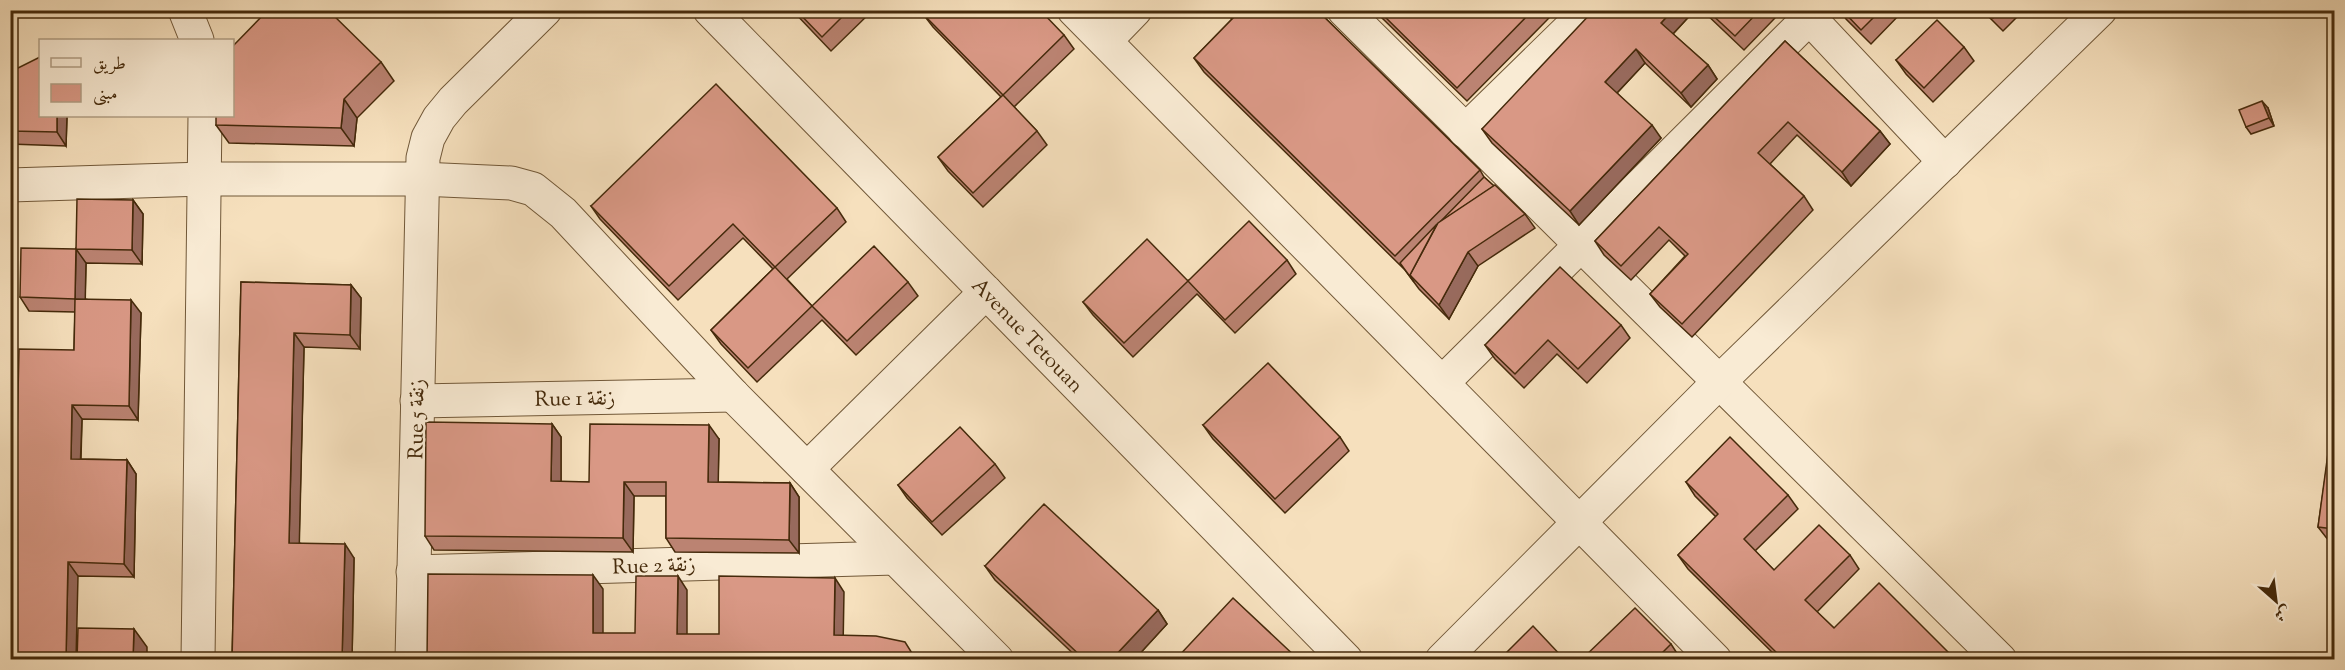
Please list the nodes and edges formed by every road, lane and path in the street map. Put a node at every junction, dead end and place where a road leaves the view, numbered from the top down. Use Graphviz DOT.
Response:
graph roads {
  1 [pos="545,10"];
  2 [pos="710,10"];
  3 [pos="1074,10"];
  4 [pos="1135,10"];
  5 [pos="1589,10"];
  6 [pos="2100,10"];
  7 [pos="1351,13"];
  8 [pos="1809,13"];
  9 [pos="1105,41"];
  10 [pos="205,117"];
  11 [pos="1465,130"];
  12 [pos="1945,162"];
  13 [pos="204,179"];
  14 [pos="421,179"];
  15 [pos="10,184"];
  16 [pos="1581,245"];
  17 [pos="986,292"];
  18 [pos="1719,382"];
  19 [pos="1442,383"];
  20 [pos="733,395"];
  21 [pos="417,401"];
  22 [pos="807,469"];
  23 [pos="1579,521"];
  24 [pos="895,558"];
  25 [pos="413,572"];
  26 [pos="198,660"];
  27 [pos="412,660"];
  28 [pos="998,660"];
  29 [pos="1346,660"];
  30 [pos="1442,660"];
  31 [pos="1715,660"];
  32 [pos="2000,660"];
  1 -- 14 [label="street, Rue 5 زنقة"];
  2 -- 17 [label="street, Avenue Tetouan"];
  3 -- 9 [label="street"];
  4 -- 9 [label="street"];
  5 -- 11 [label="street"];
  6 -- 12 [label="street"];
  7 -- 11 [label="street"];
  8 -- 12 [label="street"];
  8 -- 16 [label="street"];
  9 -- 19 [label="street"];
  10 -- 13 [label="street"];
  11 -- 16 [label="street"];
  12 -- 18 [label="street"];
  13 -- 14 [label="street"];
  13 -- 15 [label="street"];
  13 -- 26 [label="street"];
  14 -- 20 [label="street"];
  14 -- 21 [label="street, Rue 5 زنقة"];
  16 -- 18 [label="street"];
  16 -- 19 [label="street"];
  17 -- 22 [label="street"];
  17 -- 29 [label="street, Avenue Tetouan"];
  18 -- 23 [label="street"];
  18 -- 32 [label="street"];
  19 -- 23 [label="street"];
  20 -- 21 [label="street, Rue 1 زنقة"];
  20 -- 22 [label="street"];
  21 -- 25 [label="street, Rue 5 زنقة"];
  22 -- 24 [label="street"];
  23 -- 30 [label="street"];
  23 -- 31 [label="street"];
  24 -- 25 [label="street, Rue 2 زنقة"];
  24 -- 28 [label="street"];
  25 -- 27 [label="street, Rue 5 زنقة"];
}
